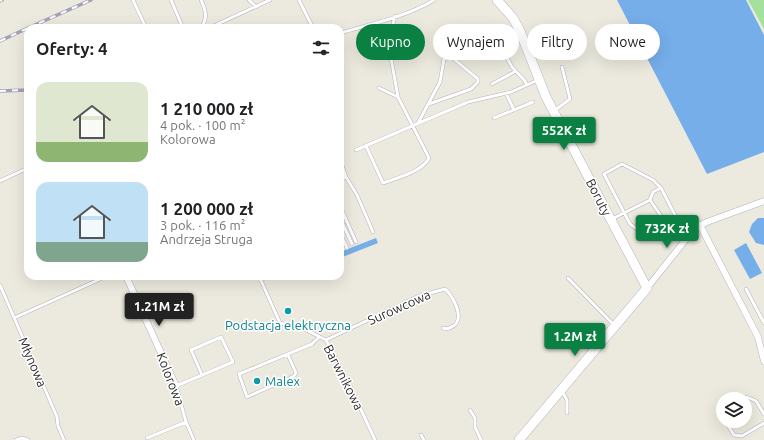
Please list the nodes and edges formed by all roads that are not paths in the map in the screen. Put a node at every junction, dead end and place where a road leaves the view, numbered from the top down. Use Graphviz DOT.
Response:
graph roads {
  1 [pos="133,0"];
  2 [pos="171,0"];
  3 [pos="201,0"];
  4 [pos="249,0"];
  5 [pos="270,0"];
  6 [pos="299,0"];
  7 [pos="434,0"];
  8 [pos="497,0"];
  9 [pos="256,7"];
  10 [pos="395,16"];
  11 [pos="144,24"];
  12 [pos="181,24"];
  13 [pos="203,24"];
  14 [pos="218,24"];
  15 [pos="311,24"];
  16 [pos="393,24"];
  17 [pos="344,32"];
  18 [pos="392,60"];
  19 [pos="509,60"];
  20 [pos="562,67"];
  21 [pos="516,71"];
  22 [pos="539,80"];
  23 [pos="492,84"];
  24 [pos="527,85"];
  25 [pos="379,88"];
  26 [pos="506,93"];
  27 [pos="398,97"];
  28 [pos="532,102"];
  29 [pos="429,104"];
  30 [pos="514,110"];
  31 [pos="554,111"];
  32 [pos="494,118"];
  33 [pos="418,123"];
  34 [pos="413,125"];
  35 [pos="366,146"];
  36 [pos="356,150"];
  37 [pos="24,170"];
  38 [pos="344,171"];
  39 [pos="346,177"];
  40 [pos="0,181"];
  41 [pos="661,188"];
  42 [pos="650,200"];
  43 [pos="764,201"];
  44 [pos="624,212"];
  45 [pos="344,215"];
  46 [pos="610,220"];
  47 [pos="700,225"];
  48 [pos="344,227"];
  49 [pos="636,229"];
  50 [pos="670,229"];
  51 [pos="346,232"];
  52 [pos="373,232"];
  53 [pos="685,241"];
  54 [pos="344,242"];
  55 [pos="356,242"];
  56 [pos="352,244"];
  57 [pos="347,248"];
  58 [pos="568,278"];
  59 [pos="98,280"];
  60 [pos="128,280"];
  61 [pos="260,280"];
  62 [pos="0,285"];
  63 [pos="647,288"];
  64 [pos="746,290"];
  65 [pos="178,294"];
  66 [pos="141,310"];
  67 [pos="14,318"];
  68 [pos="764,323"];
  69 [pos="615,325"];
  70 [pos="443,328"];
  71 [pos="319,337"];
  72 [pos="326,340"];
  73 [pos="763,348"];
  74 [pos="288,355"];
  75 [pos="764,361"];
  76 [pos="202,375"];
  77 [pos="176,386"];
  78 [pos="561,390"];
  79 [pos="752,399"];
  80 [pos="470,410"];
  81 [pos="567,413"];
  82 [pos="764,414"];
  83 [pos="186,422"];
  84 [pos="764,424"];
  85 [pos="730,428"];
  86 [pos="421,435"];
  87 [pos="147,438"];
  88 [pos="16,440"];
  89 [pos="28,440"];
  90 [pos="64,440"];
  91 [pos="194,440"];
  92 [pos="375,440"];
  93 [pos="424,440"];
  94 [pos="481,440"];
  95 [pos="519,440"];
  1 -- 11 [label="lane"];
  2 -- 12 [label="lane"];
  3 -- 13 [label="lane"];
  4 -- 9 [label="lane"];
  5 -- 9 [label="lane"];
  6 -- 15 [label="lane"];
  7 -- 10 [label="lane"];
  8 -- 22 [label="street, Boruty"];
  9 -- 14 [label="lane"];
  10 -- 16 [label="lane"];
  10 -- 17 [label="lane"];
  18 -- 27 [label="lane"];
  19 -- 21 [label="lane"];
  20 -- 31 [label="lane"];
  21 -- 23 [label="lane"];
  21 -- 24 [label="lane"];
  22 -- 24 [label="lane"];
  22 -- 31 [label="street, Boruty"];
  24 -- 26 [label="lane"];
  25 -- 27 [label="lane"];
  26 -- 30 [label="lane"];
  26 -- 33 [label="lane"];
  27 -- 34 [label="lane"];
  28 -- 30 [label="lane"];
  29 -- 29 [label="lane"];
  29 -- 33 [label="lane"];
  30 -- 32 [label="lane"];
  31 -- 46 [label="street, Boruty"];
  33 -- 34 [label="lane"];
  34 -- 35 [label="lane"];
  34 -- 35 [label="lane"];
  35 -- 36 [label="lane"];
  37 -- 40 [label="lane"];
  38 -- 39 [label="lane"];
  39 -- 52 [label="lane"];
  41 -- 42 [label="lane"];
  41 -- 44 [label="lane"];
  41 -- 50 [label="lane"];
  42 -- 44 [label="lane"];
  42 -- 50 [label="lane"];
  43 -- 47 [label="street"];
  44 -- 46 [label="lane"];
  44 -- 49 [label="lane"];
  45 -- 55 [label="lane"];
  46 -- 63 [label="street, Boruty"];
  47 -- 53 [label="street"];
  47 -- 73 [label="street"];
  48 -- 51 [label="lane"];
  50 -- 53 [label="lane"];
  51 -- 56 [label="lane"];
  53 -- 63 [label="street"];
  54 -- 57 [label="lane"];
  58 -- 69 [label="lane"];
  59 -- 67 [label="lane"];
  60 -- 66 [label="street, Kolorowa"];
  61 -- 71 [label="lane, Barwnikowa"];
  62 -- 67 [label="lane, Młynowa"];
  63 -- 69 [label="street"];
  64 -- 68 [label="lane"];
  65 -- 66 [label="lane"];
  66 -- 77 [label="street, Kolorowa"];
  67 -- 90 [label="lane, Młynowa"];
  69 -- 78 [label="street"];
  70 -- 72 [label="lane, Surowcowa"];
  71 -- 72 [label="lane, Barwnikowa"];
  71 -- 74 [label="lane"];
  72 -- 92 [label="lane, Barwnikowa"];
  73 -- 75 [label="street"];
  74 -- 74 [label="lane"];
  76 -- 76 [label="lane"];
  76 -- 77 [label="lane"];
  77 -- 83 [label="lane, Kolorowa"];
  78 -- 81 [label="lane"];
  78 -- 95 [label="street"];
  79 -- 82 [label="lane"];
  80 -- 94 [label="lane"];
  83 -- 87 [label="lane"];
  83 -- 91 [label="lane, Kolorowa"];
  84 -- 85 [label="lane"];
  86 -- 93 [label="lane"];
  88 -- 89 [label="lane"];
}
